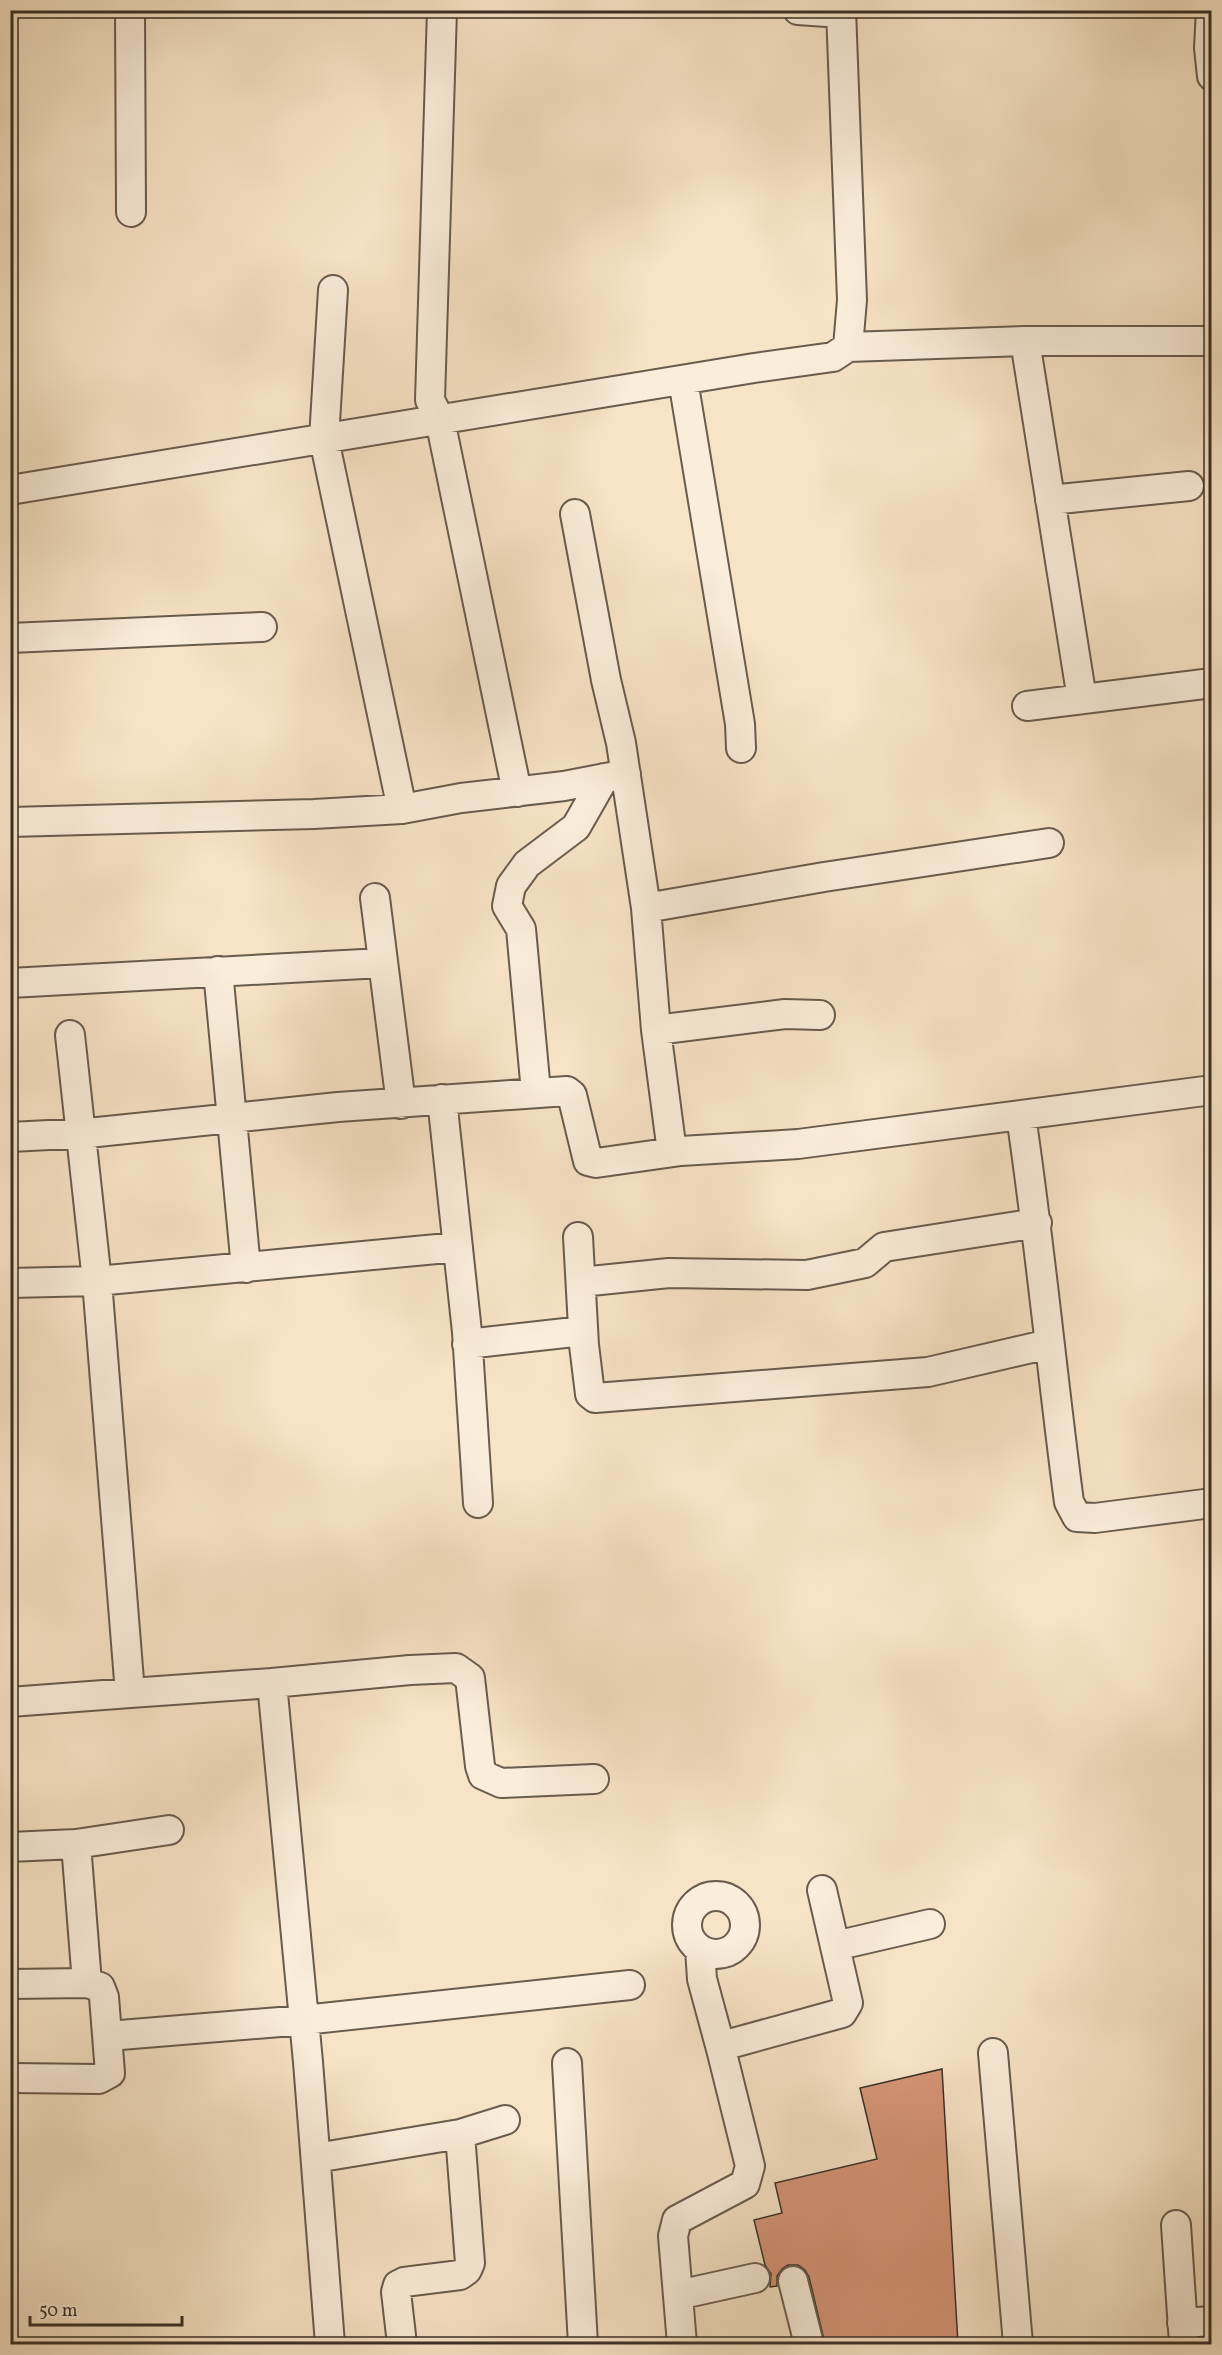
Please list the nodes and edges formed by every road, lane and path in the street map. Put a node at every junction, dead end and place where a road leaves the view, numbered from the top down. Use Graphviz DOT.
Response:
graph roads {
  1 [pos="130,10"];
  2 [pos="442,10"];
  3 [pos="798,10"];
  4 [pos="1211,10"];
  5 [pos="841,12"];
  6 [pos="1212,76"];
  7 [pos="131,212"];
  8 [pos="333,290"];
  9 [pos="1025,341"];
  10 [pos="1212,341"];
  11 [pos="848,347"];
  12 [pos="683,380"];
  13 [pos="440,420"];
  14 [pos="324,439"];
  15 [pos="1189,486"];
  16 [pos="10,490"];
  17 [pos="1050,500"];
  18 [pos="575,514"];
  19 [pos="261,627"];
  20 [pos="10,638"];
  21 [pos="1212,683"];
  22 [pos="1082,699"];
  23 [pos="1027,706"];
  24 [pos="741,748"];
  25 [pos="615,776"];
  26 [pos="517,792"];
  27 [pos="402,809"];
  28 [pos="10,822"];
  29 [pos="1049,843"];
  30 [pos="375,898"];
  31 [pos="646,908"];
  32 [pos="382,963"];
  33 [pos="218,971"];
  34 [pos="10,983"];
  35 [pos="820,1015"];
  36 [pos="656,1030"];
  37 [pos="70,1035"];
  38 [pos="1212,1090"];
  39 [pos="536,1092"];
  40 [pos="442,1099"];
  41 [pos="401,1104"];
  42 [pos="1021,1116"];
  43 [pos="232,1119"];
  44 [pos="81,1134"];
  45 [pos="10,1137"];
  46 [pos="672,1152"];
  47 [pos="1037,1223"];
  48 [pos="578,1237"];
  49 [pos="458,1247"];
  50 [pos="246,1268"];
  51 [pos="97,1281"];
  52 [pos="10,1282"];
  53 [pos="581,1282"];
  54 [pos="584,1331"];
  55 [pos="468,1344"];
  56 [pos="1048,1344"];
  57 [pos="478,1503"];
  58 [pos="1212,1503"];
  59 [pos="272,1683"];
  60 [pos="130,1693"];
  61 [pos="10,1702"];
  62 [pos="594,1779"];
  63 [pos="169,1830"];
  64 [pos="76,1844"];
  65 [pos="10,1847"];
  66 [pos="822,1890"];
  67 [pos="930,1924"];
  68 [pos="835,1946"];
  69 [pos="700,1949"];
  70 [pos="87,1983"];
  71 [pos="10,1984"];
  72 [pos="630,1985"];
  73 [pos="304,2019"];
  74 [pos="108,2036"];
  75 [pos="721,2049"];
  76 [pos="993,2053"];
  77 [pos="567,2062"];
  78 [pos="10,2078"];
  79 [pos="505,2120"];
  80 [pos="460,2134"];
  81 [pos="316,2158"];
  82 [pos="1176,2225"];
  83 [pos="755,2278"];
  84 [pos="793,2281"];
  85 [pos="678,2295"];
  86 [pos="1212,2321"];
  87 [pos="1183,2334"];
  88 [pos="330,2344"];
  89 [pos="402,2344"];
  90 [pos="583,2344"];
  91 [pos="682,2344"];
  92 [pos="809,2344"];
  93 [pos="1018,2344"];
  1 -- 7 [label="street"];
  2 -- 13 [label="street"];
  3 -- 5 [label="street"];
  4 -- 6 [label="street"];
  5 -- 11 [label="street"];
  8 -- 14 [label="street"];
  9 -- 10 [label="street"];
  9 -- 11 [label="street"];
  9 -- 17 [label="street"];
  11 -- 12 [label="street"];
  12 -- 13 [label="street"];
  12 -- 24 [label="street"];
  13 -- 14 [label="street"];
  13 -- 26 [label="street"];
  14 -- 16 [label="street"];
  14 -- 27 [label="street"];
  15 -- 17 [label="street"];
  17 -- 22 [label="street"];
  18 -- 25 [label="street"];
  19 -- 20 [label="street"];
  21 -- 22 [label="street"];
  22 -- 23 [label="street"];
  25 -- 26 [label="street"];
  25 -- 31 [label="street"];
  25 -- 39 [label="street"];
  26 -- 27 [label="street"];
  27 -- 28 [label="street"];
  29 -- 31 [label="street"];
  30 -- 32 [label="street"];
  31 -- 36 [label="street"];
  32 -- 33 [label="street"];
  32 -- 41 [label="street"];
  33 -- 34 [label="street"];
  33 -- 43 [label="street"];
  35 -- 36 [label="street"];
  36 -- 46 [label="street"];
  37 -- 44 [label="street"];
  38 -- 42 [label="street"];
  39 -- 40 [label="street"];
  39 -- 46 [label="street"];
  40 -- 41 [label="street"];
  40 -- 49 [label="street"];
  41 -- 43 [label="street"];
  42 -- 46 [label="street"];
  42 -- 47 [label="street"];
  43 -- 44 [label="street"];
  43 -- 50 [label="street"];
  44 -- 45 [label="street"];
  44 -- 51 [label="street"];
  47 -- 53 [label="street"];
  47 -- 56 [label="street"];
  48 -- 53 [label="street"];
  49 -- 50 [label="street"];
  49 -- 55 [label="street"];
  50 -- 51 [label="street"];
  51 -- 52 [label="street"];
  51 -- 60 [label="street"];
  53 -- 54 [label="street"];
  54 -- 55 [label="street"];
  54 -- 56 [label="street"];
  55 -- 57 [label="street"];
  56 -- 58 [label="street"];
  59 -- 60 [label="street"];
  59 -- 62 [label="street"];
  59 -- 73 [label="street"];
  60 -- 61 [label="street"];
  63 -- 64 [label="street"];
  64 -- 65 [label="street"];
  64 -- 70 [label="street"];
  66 -- 68 [label="street"];
  67 -- 68 [label="street"];
  68 -- 75 [label="street"];
  69 -- 75 [label="street"];
  70 -- 71 [label="street"];
  70 -- 74 [label="street"];
  72 -- 73 [label="street"];
  73 -- 74 [label="street"];
  73 -- 81 [label="street"];
  74 -- 78 [label="street"];
  75 -- 85 [label="street"];
  76 -- 93 [label="street"];
  77 -- 90 [label="street"];
  79 -- 80 [label="street"];
  80 -- 81 [label="street"];
  80 -- 89 [label="street"];
  81 -- 88 [label="street"];
  82 -- 87 [label="street"];
  83 -- 85 [label="street"];
  84 -- 92 [label="street"];
  85 -- 91 [label="street"];
  86 -- 87 [label="street"];
}
